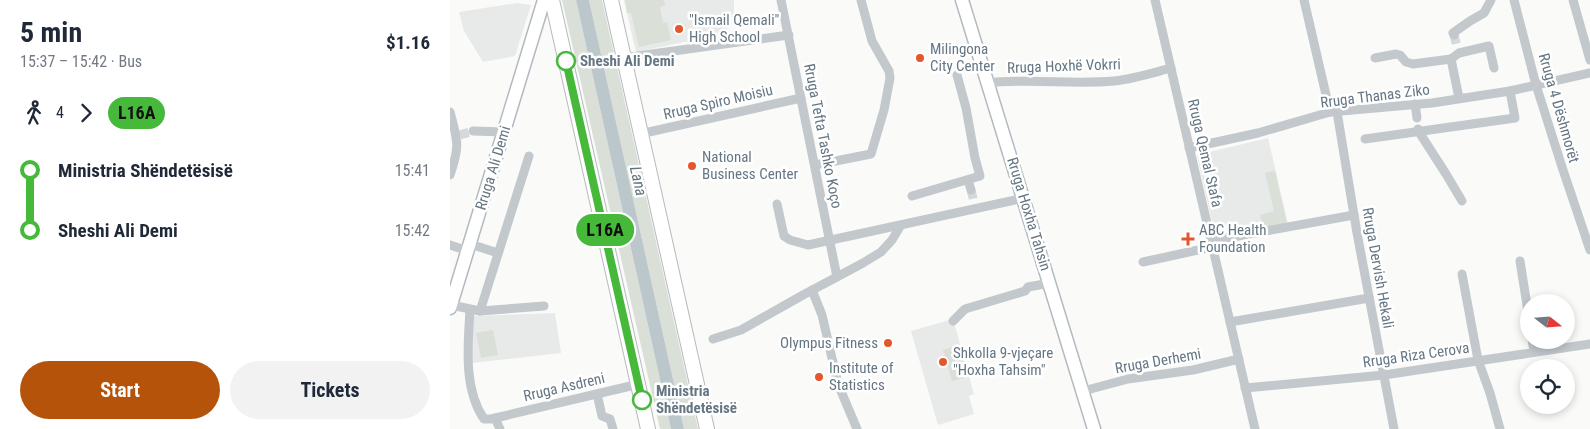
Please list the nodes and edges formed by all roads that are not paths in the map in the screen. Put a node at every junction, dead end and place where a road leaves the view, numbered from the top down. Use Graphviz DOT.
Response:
graph roads {
  1 [pos="544,0"];
  2 [pos="552,0"];
  3 [pos="611,0"];
  4 [pos="781,0"];
  5 [pos="861,0"];
  6 [pos="962,0"];
  7 [pos="1155,0"];
  8 [pos="1304,0"];
  9 [pos="1491,0"];
  10 [pos="1514,0"];
  11 [pos="1573,0"];
  12 [pos="558,23"];
  13 [pos="536,27"];
  14 [pos="789,35"];
  15 [pos="1454,35"];
  16 [pos="1456,53"];
  17 [pos="623,58"];
  18 [pos="1375,58"];
  19 [pos="1590,60"];
  20 [pos="1171,68"];
  21 [pos="1494,68"];
  22 [pos="1590,73"];
  23 [pos="957,75"];
  24 [pos="988,83"];
  25 [pos="1536,85"];
  26 [pos="1510,91"];
  27 [pos="801,98"];
  28 [pos="1459,98"];
  29 [pos="1415,104"];
  30 [pos="450,112"];
  31 [pos="1334,112"];
  32 [pos="1417,118"];
  33 [pos="473,131"];
  34 [pos="1419,131"];
  35 [pos="505,132"];
  36 [pos="455,134"];
  37 [pos="640,134"];
  38 [pos="1365,140"];
  39 [pos="1189,148"];
  40 [pos="528,156"];
  41 [pos="815,165"];
  42 [pos="450,176"];
  43 [pos="968,180"];
  44 [pos="971,190"];
  45 [pos="912,196"];
  46 [pos="1024,198"];
  47 [pos="1462,201"];
  48 [pos="777,204"];
  49 [pos="1354,215"];
  50 [pos="901,225"];
  51 [pos="830,241"];
  52 [pos="1212,244"];
  53 [pos="450,245"];
  54 [pos="469,248"];
  55 [pos="1590,250"];
  56 [pos="498,253"];
  57 [pos="1143,262"];
  58 [pos="1520,262"];
  59 [pos="1462,274"];
  60 [pos="837,276"];
  61 [pos="1050,283"];
  62 [pos="812,290"];
  63 [pos="1525,294"];
  64 [pos="1369,298"];
  65 [pos="451,306"];
  66 [pos="544,306"];
  67 [pos="475,310"];
  68 [pos="953,321"];
  69 [pos="1230,322"];
  70 [pos="713,339"];
  71 [pos="1590,344"];
  72 [pos="1534,349"];
  73 [pos="1534,352"];
  74 [pos="1239,360"];
  75 [pos="1478,360"];
  76 [pos="1384,375"];
  77 [pos="639,384"];
  78 [pos="1245,388"];
  79 [pos="1082,391"];
  80 [pos="597,394"];
  81 [pos="495,418"];
  82 [pos="500,429"];
  83 [pos="613,429"];
  84 [pos="648,429"];
  85 [pos="707,429"];
  86 [pos="856,429"];
  87 [pos="1094,429"];
  88 [pos="1255,429"];
  89 [pos="1394,429"];
  90 [pos="1500,429"];
  1 -- 13 [label="main road, Rruga Ali Demi"];
  2 -- 12 [label="main road"];
  3 -- 17 [label="main road"];
  4 -- 14 [label="street, Rruga Tefta Tashko Koço"];
  5 -- 41 [label="street"];
  6 -- 24 [label="main road, Rruga Hoxha Tahsin"];
  7 -- 20 [label="street, Rruga Qemal Stafa"];
  8 -- 31 [label="street, Rruga Dervish Hekali"];
  9 -- 15 [label="street"];
  10 -- 25 [label="street, Rruga 4 Dëshmorët"];
  11 -- 19 [label="street"];
  12 -- 13 [label="main road"];
  12 -- 77 [label="main road"];
  13 -- 35 [label="main road, Rruga Ali Demi"];
  14 -- 17 [label="street"];
  14 -- 27 [label="street, Rruga Tefta Tashko Koço"];
  16 -- 18 [label="street"];
  16 -- 21 [label="street"];
  16 -- 28 [label="street"];
  17 -- 37 [label="main road"];
  20 -- 24 [label="street, Rruga Hoxhë Vokrri"];
  20 -- 39 [label="street, Rruga Qemal Stafa"];
  22 -- 25 [label="street, Rruga Thanas Ziko"];
  23 -- 43 [label="street"];
  24 -- 46 [label="main road, Rruga Hoxha Tahsin"];
  25 -- 26 [label="street, Rruga Thanas Ziko"];
  25 -- 55 [label="street, Rruga 4 Dëshmorët"];
  26 -- 28 [label="street, Rruga Thanas Ziko"];
  26 -- 34 [label="street"];
  27 -- 37 [label="street, Rruga Spiro Moisiu"];
  27 -- 41 [label="street, Rruga Tefta Tashko Koço"];
  28 -- 29 [label="street, Rruga Thanas Ziko"];
  29 -- 31 [label="street, Rruga Thanas Ziko"];
  29 -- 32 [label="street"];
  30 -- 36 [label="street"];
  31 -- 39 [label="street, Rruga Thanas Ziko"];
  31 -- 49 [label="street, Rruga Dervish Hekali"];
  33 -- 35 [label="street"];
  34 -- 38 [label="street"];
  34 -- 47 [label="street"];
  35 -- 54 [label="main road, Rruga Ali Demi"];
  36 -- 42 [label="street"];
  37 -- 85 [label="main road"];
  39 -- 52 [label="street, Rruga Qemal Stafa"];
  40 -- 56 [label="street"];
  41 -- 51 [label="street, Rruga Tefta Tashko Koço"];
  43 -- 44 [label="street"];
  43 -- 45 [label="street"];
  46 -- 50 [label="street"];
  46 -- 61 [label="main road, Rruga Hoxha Tahsin"];
  48 -- 51 [label="street"];
  49 -- 52 [label="street"];
  49 -- 64 [label="street, Rruga Dervish Hekali"];
  50 -- 51 [label="street"];
  50 -- 60 [label="street"];
  51 -- 60 [label="street, Rruga Tefta Tashko Koço"];
  52 -- 57 [label="street"];
  52 -- 69 [label="street, Rruga Qemal Stafa"];
  53 -- 54 [label="street"];
  54 -- 56 [label="street"];
  54 -- 65 [label="main road, Rruga Ali Demi"];
  56 -- 67 [label="street"];
  58 -- 63 [label="street"];
  59 -- 75 [label="street"];
  60 -- 62 [label="street"];
  61 -- 68 [label="street"];
  61 -- 79 [label="main road, Rruga Hoxha Tahsin"];
  62 -- 70 [label="street"];
  62 -- 86 [label="street"];
  64 -- 69 [label="street"];
  64 -- 76 [label="street, Rruga Dervish Hekali"];
  65 -- 67 [label="street"];
  66 -- 67 [label="street"];
  67 -- 81 [label="street"];
  69 -- 74 [label="street, Rruga Qemal Stafa"];
  71 -- 73 [label="street, Rruga Riza Cerova"];
  72 -- 73 [label="street"];
  73 -- 75 [label="street, Rruga Riza Cerova"];
  74 -- 78 [label="street, Rruga Qemal Stafa"];
  74 -- 79 [label="street, Rruga Derhemi"];
  75 -- 76 [label="street, Rruga Riza Cerova"];
  75 -- 90 [label="street"];
  76 -- 78 [label="street, Rruga Riza Cerova"];
  76 -- 89 [label="street, Rruga Dervish Hekali"];
  77 -- 80 [label="street, Rruga Asdreni"];
  77 -- 84 [label="main road"];
  78 -- 88 [label="street, Rruga Qemal Stafa"];
  79 -- 87 [label="main road, Rruga Hoxha Tahsin"];
  80 -- 81 [label="street, Rruga Asdreni"];
  80 -- 83 [label="street"];
  81 -- 82 [label="street"];
}
